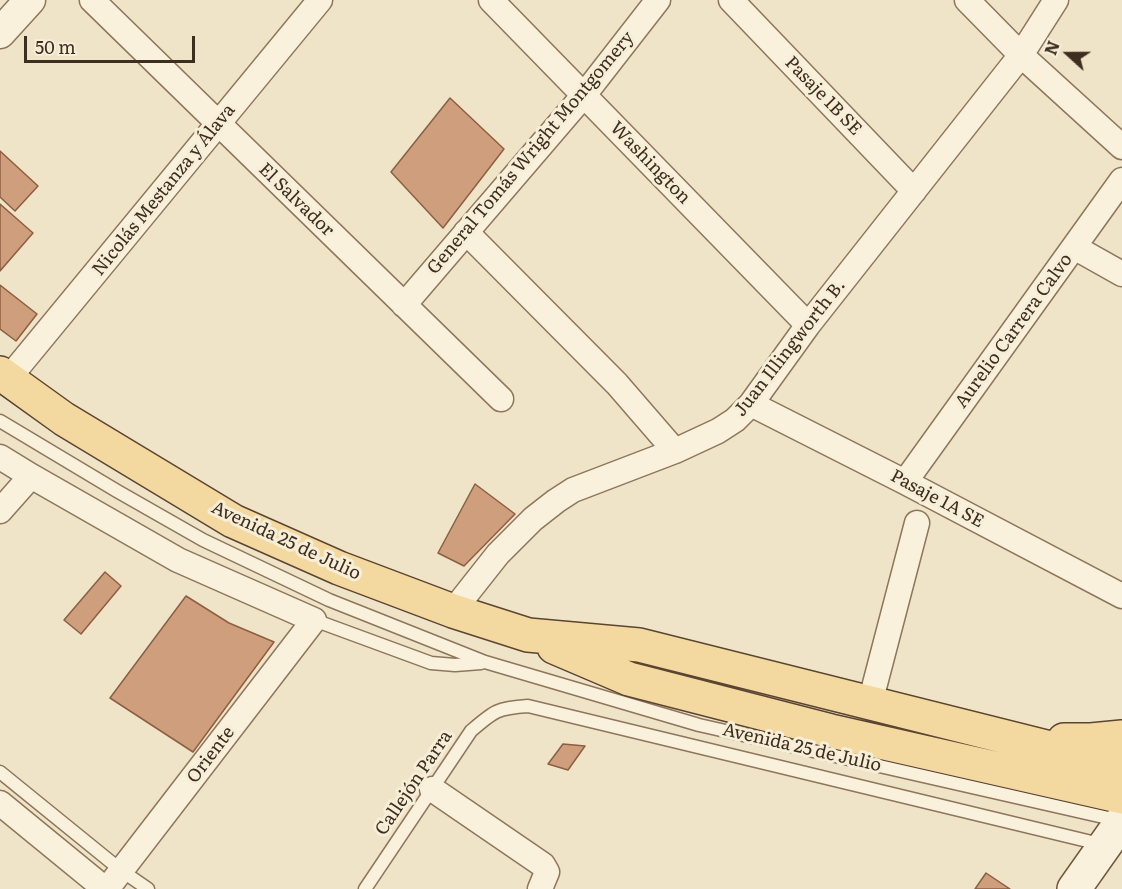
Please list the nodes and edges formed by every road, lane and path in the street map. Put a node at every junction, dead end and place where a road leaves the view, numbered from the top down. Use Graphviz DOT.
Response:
graph roads {
  1 [pos="30,0"];
  2 [pos="92,0"];
  3 [pos="320,0"];
  4 [pos="491,0"];
  5 [pos="658,0"];
  6 [pos="731,0"];
  7 [pos="967,0"];
  8 [pos="1056,0"];
  9 [pos="0,33"];
  10 [pos="1021,55"];
  11 [pos="584,95"];
  12 [pos="219,124"];
  13 [pos="1122,147"];
  14 [pos="1122,180"];
  15 [pos="914,191"];
  16 [pos="466,232"];
  17 [pos="1074,247"];
  18 [pos="1122,274"];
  19 [pos="404,305"];
  20 [pos="808,325"];
  21 [pos="4,376"];
  22 [pos="501,399"];
  23 [pos="751,404"];
  24 [pos="0,421"];
  25 [pos="675,451"];
  26 [pos="0,457"];
  27 [pos="31,476"];
  28 [pos="906,482"];
  29 [pos="0,511"];
  30 [pos="917,523"];
  31 [pos="1122,596"];
  32 [pos="453,611"];
  33 [pos="314,620"];
  34 [pos="528,635"];
  35 [pos="485,662"];
  36 [pos="870,702"];
  37 [pos="504,707"];
  38 [pos="1122,737"];
  39 [pos="1017,739"];
  40 [pos="828,742"];
  41 [pos="1122,766"];
  42 [pos="0,772"];
  43 [pos="432,789"];
  44 [pos="1122,797"];
  45 [pos="0,803"];
  46 [pos="1118,834"];
  47 [pos="112,883"];
  48 [pos="148,889"];
  49 [pos="365,889"];
  50 [pos="540,889"];
  51 [pos="1074,889"];
  1 -- 9 [label="street"];
  2 -- 12 [label="street, El Salvador"];
  3 -- 12 [label="street, Nicolás Mestanza y Álava"];
  4 -- 11 [label="street, Washington"];
  5 -- 11 [label="street, General Tomás Wright Montgomery"];
  6 -- 15 [label="street, Pasaje 1B SE"];
  7 -- 10 [label="street"];
  8 -- 10 [label="street, Juan Illingworth B."];
  10 -- 13 [label="street"];
  10 -- 15 [label="street, Juan Illingworth B."];
  11 -- 16 [label="street, General Tomás Wright Montgomery"];
  11 -- 20 [label="street, Washington"];
  12 -- 19 [label="street, El Salvador"];
  12 -- 21 [label="street, Nicolás Mestanza y Álava"];
  14 -- 17 [label="street, Aurelio Carrera Calvo"];
  15 -- 20 [label="street, Juan Illingworth B."];
  16 -- 19 [label="street, General Tomás Wright Montgomery"];
  16 -- 25 [label="street"];
  17 -- 18 [label="street"];
  17 -- 28 [label="street, Aurelio Carrera Calvo"];
  19 -- 22 [label="street, El Salvador"];
  20 -- 23 [label="street, Juan Illingworth B."];
  21 -- 32 [label="main road, Avenida 25 de Julio"];
  23 -- 25 [label="street, Juan Illingworth B."];
  23 -- 28 [label="street, Pasaje 1A SE"];
  24 -- 35 [label="lane, Avenida 25 de Julio"];
  25 -- 32 [label="street, Juan Illingworth B."];
  26 -- 27 [label="street, Avenida 25 de Julio"];
  27 -- 29 [label="street"];
  27 -- 33 [label="street, Avenida 25 de Julio"];
  28 -- 31 [label="street, Pasaje 1A SE"];
  30 -- 36 [label="street"];
  32 -- 34 [label="main road, Avenida 25 de Julio"];
  33 -- 35 [label="lane, Avenida 25 de Julio"];
  33 -- 47 [label="street, Oriente"];
  34 -- 36 [label="main road, Avenida 25 de Julio"];
  34 -- 40 [label="main road, Avenida 25 de Julio"];
  35 -- 40 [label="lane, Avenida 25 de Julio"];
  36 -- 39 [label="main road, Avenida 25 de Julio"];
  37 -- 43 [label="lane, Callejón Parra"];
  37 -- 46 [label="lane, Avenida 25 de Julio"];
  38 -- 39 [label="main road"];
  39 -- 41 [label="main road, Avenida 25 de Julio"];
  40 -- 44 [label="main road, Avenida 25 de Julio"];
  40 -- 46 [label="lane, Avenida 25 de Julio"];
  42 -- 47 [label="lane"];
  43 -- 49 [label="lane, Callejón Parra"];
  43 -- 50 [label="street"];
  45 -- 47 [label="street"];
  46 -- 51 [label="main road"];
  47 -- 48 [label="lane"];
}
